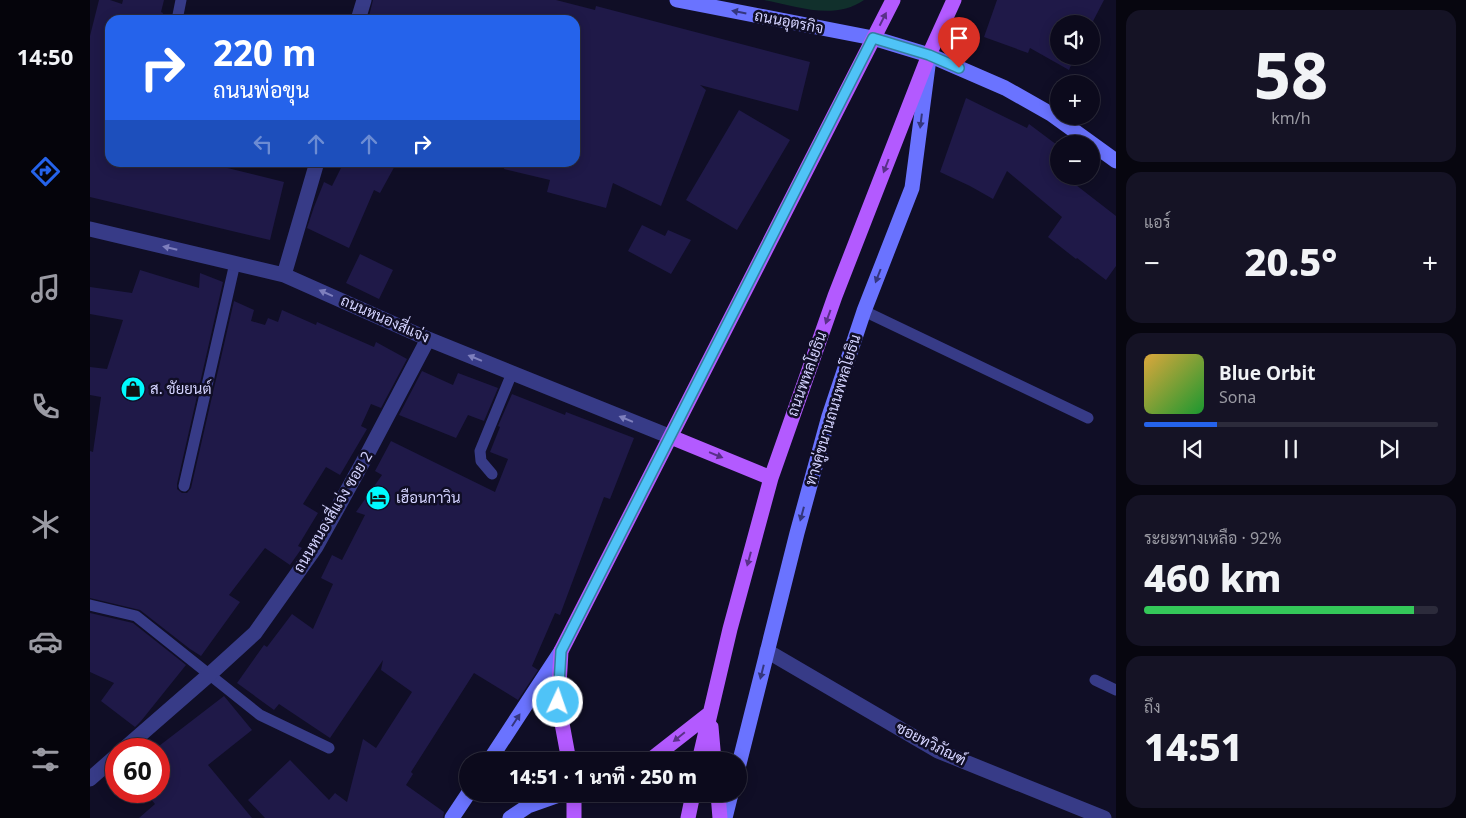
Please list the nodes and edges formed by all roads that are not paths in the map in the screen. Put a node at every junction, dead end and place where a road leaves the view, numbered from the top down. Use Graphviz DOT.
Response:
graph roads {
  1 [pos="181,0"];
  2 [pos="364,0"];
  3 [pos="677,0"];
  4 [pos="893,0"];
  5 [pos="954,0"];
  6 [pos="178,15"];
  7 [pos="360,15"];
  8 [pos="873,38"];
  9 [pos="929,55"];
  10 [pos="1116,161"];
  11 [pos="313,167"];
  12 [pos="90,229"];
  13 [pos="235,264"];
  14 [pos="284,275"];
  15 [pos="864,311"];
  16 [pos="428,338"];
  17 [pos="512,373"];
  18 [pos="1088,418"];
  19 [pos="671,437"];
  20 [pos="492,474"];
  21 [pos="771,478"];
  22 [pos="184,486"];
  23 [pos="90,605"];
  24 [pos="561,651"];
  25 [pos="767,651"];
  26 [pos="210,674"];
  27 [pos="1095,680"];
  28 [pos="1116,690"];
  29 [pos="709,714"];
  30 [pos="137,738"];
  31 [pos="329,748"];
  32 [pos="495,752"];
  33 [pos="567,752"];
  34 [pos="660,752"];
  35 [pos="701,752"];
  36 [pos="713,752"];
  37 [pos="742,752"];
  38 [pos="105,766"];
  39 [pos="90,779"];
  40 [pos="463,802"];
  41 [pos="539,802"];
  42 [pos="574,802"];
  43 [pos="691,802"];
  44 [pos="719,802"];
  45 [pos="729,802"];
  46 [pos="452,818"];
  47 [pos="510,818"];
  48 [pos="574,818"];
  49 [pos="688,818"];
  50 [pos="720,818"];
  51 [pos="725,818"];
  52 [pos="1104,818"];
  1 -- 6 [label="lane"];
  2 -- 7 [label="street"];
  8 -- 3 [label="main road, ถนนอุตรกิจ, one-way"];
  8 -- 4 [label="main road, one-way"];
  5 -- 9 [label="main road, ถนนพหลโยธิน"];
  8 -- 9 [label="main road, ถนนอุตรกิจ"];
  8 -- 19 [label="main road"];
  9 -- 10 [label="main road, ถนนอุตรกิจ"];
  9 -- 15 [label="main road, ทางคู่ขนานถนนพหลโยธิน, one-way"];
  9 -- 21 [label="main road, ถนนพหลโยธิน, one-way"];
  11 -- 14 [label="street"];
  13 -- 12 [label="street, ถนนหนองสี่แจ่ง, one-way"];
  13 -- 14 [label="street, ถนนหนองสี่แจ่ง"];
  13 -- 22 [label="lane"];
  16 -- 14 [label="street, ถนนหนองสี่แจ่ง, one-way"];
  15 -- 18 [label="lane"];
  15 -- 25 [label="main road, ทางคู่ขนานถนนพหลโยธิน, one-way"];
  17 -- 16 [label="street, ถนนหนองสี่แจ่ง, one-way"];
  16 -- 26 [label="street, ถนนหนองสี่แจ่ง ซอย 2"];
  19 -- 17 [label="street, ถนนหนองสี่แจ่ง, one-way"];
  17 -- 20 [label="lane"];
  19 -- 21 [label="main road, one-way"];
  19 -- 24 [label="main road"];
  21 -- 29 [label="main road, ถนนพหลโยธิน, one-way"];
  23 -- 26 [label="lane"];
  32 -- 24 [label="main road, one-way"];
  24 -- 33 [label="main road"];
  25 -- 37 [label="main road, ทางคู่ขนานถนนพหลโยธิน, one-way"];
  25 -- 52 [label="street, ซอยทวิภัณฑ์"];
  26 -- 30 [label="street, ถนนหนองสี่แจ่ง ซอย 2"];
  26 -- 31 [label="lane"];
  27 -- 28 [label="lane"];
  29 -- 34 [label="main road, one-way"];
  29 -- 35 [label="main road, ถนนพหลโยธิน"];
  29 -- 36 [label="main road"];
  38 -- 39 [label="street"];
  40 -- 46 [label="main road"];
  41 -- 47 [label="main road"];
  42 -- 48 [label="main road"];
  43 -- 49 [label="main road"];
  44 -- 50 [label="main road"];
  45 -- 51 [label="main road"];
}
